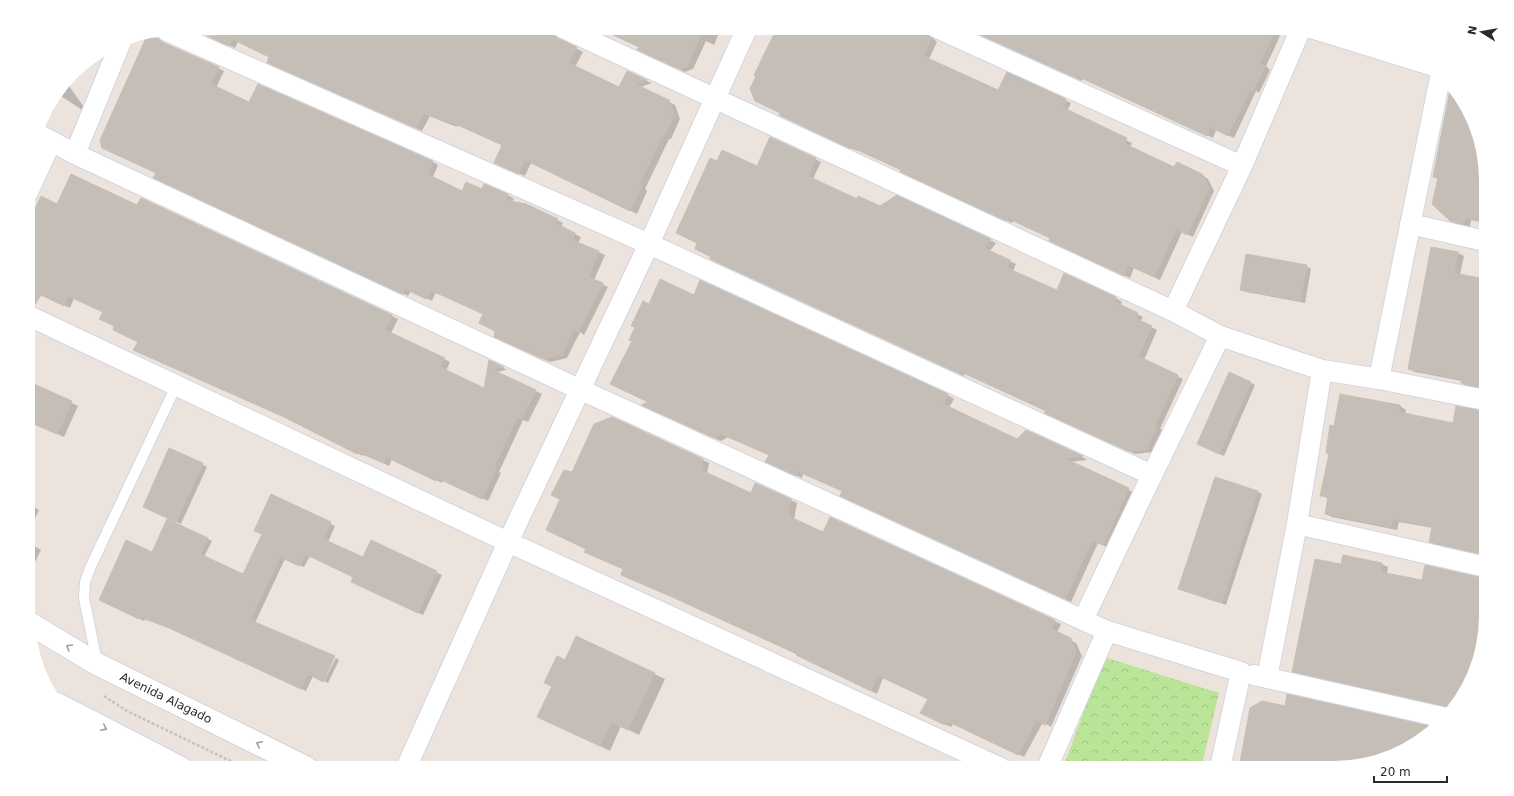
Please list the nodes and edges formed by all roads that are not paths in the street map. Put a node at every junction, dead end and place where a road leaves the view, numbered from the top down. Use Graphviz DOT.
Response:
graph roads {
  1 [pos="175,35"];
  2 [pos="578,35"];
  3 [pos="744,35"];
  4 [pos="952,35"];
  5 [pos="1298,35"];
  6 [pos="1343,35"];
  7 [pos="1361,39"];
  8 [pos="118,49"];
  9 [pos="1412,58"];
  10 [pos="1439,80"];
  11 [pos="714,98"];
  12 [pos="44,138"];
  13 [pos="75,154"];
  14 [pos="1242,166"];
  15 [pos="35,167"];
  16 [pos="1410,224"];
  17 [pos="1479,240"];
  18 [pos="649,244"];
  19 [pos="1173,311"];
  20 [pos="35,319"];
  21 [pos="1220,336"];
  22 [pos="1322,370"];
  23 [pos="1379,379"];
  24 [pos="176,386"];
  25 [pos="579,389"];
  26 [pos="1479,399"];
  27 [pos="1152,475"];
  28 [pos="1297,524"];
  29 [pos="508,542"];
  30 [pos="1479,565"];
  31 [pos="1083,620"];
  32 [pos="35,627"];
  33 [pos="1107,631"];
  34 [pos="97,664"];
  35 [pos="1241,672"];
  36 [pos="1267,678"];
  37 [pos="70,711"];
  38 [pos="1438,716"];
  39 [pos="167,761"];
  40 [pos="293,761"];
  41 [pos="409,761"];
  42 [pos="986,761"];
  43 [pos="1050,761"];
  44 [pos="1222,761"];
  1 -- 18 [label="street"];
  2 -- 11 [label="street"];
  3 -- 11 [label="street"];
  4 -- 14 [label="street"];
  5 -- 14 [label="street"];
  6 -- 7 [label="street"];
  7 -- 9 [label="street"];
  8 -- 13 [label="street"];
  10 -- 16 [label="street"];
  11 -- 18 [label="street"];
  11 -- 19 [label="street"];
  12 -- 13 [label="street"];
  12 -- 15 [label="street"];
  13 -- 25 [label="street"];
  14 -- 19 [label="street"];
  16 -- 17 [label="street"];
  16 -- 23 [label="street"];
  18 -- 25 [label="street"];
  18 -- 27 [label="street"];
  19 -- 21 [label="street"];
  20 -- 24 [label="street"];
  21 -- 22 [label="street"];
  21 -- 27 [label="street"];
  22 -- 23 [label="street"];
  22 -- 28 [label="street"];
  23 -- 26 [label="street"];
  24 -- 29 [label="street"];
  24 -- 34 [label="lane"];
  25 -- 29 [label="street"];
  25 -- 31 [label="street"];
  27 -- 31 [label="street"];
  28 -- 30 [label="street"];
  28 -- 36 [label="street"];
  29 -- 41 [label="street"];
  29 -- 42 [label="street"];
  31 -- 33 [label="street"];
  34 -- 32 [label="main road, Avenida Alagado, one-way"];
  33 -- 35 [label="street"];
  33 -- 43 [label="street"];
  40 -- 34 [label="main road, Avenida Alagado, one-way"];
  35 -- 36 [label="street"];
  35 -- 44 [label="street"];
  36 -- 38 [label="street"];
  37 -- 39 [label="main road, one-way"];
}
